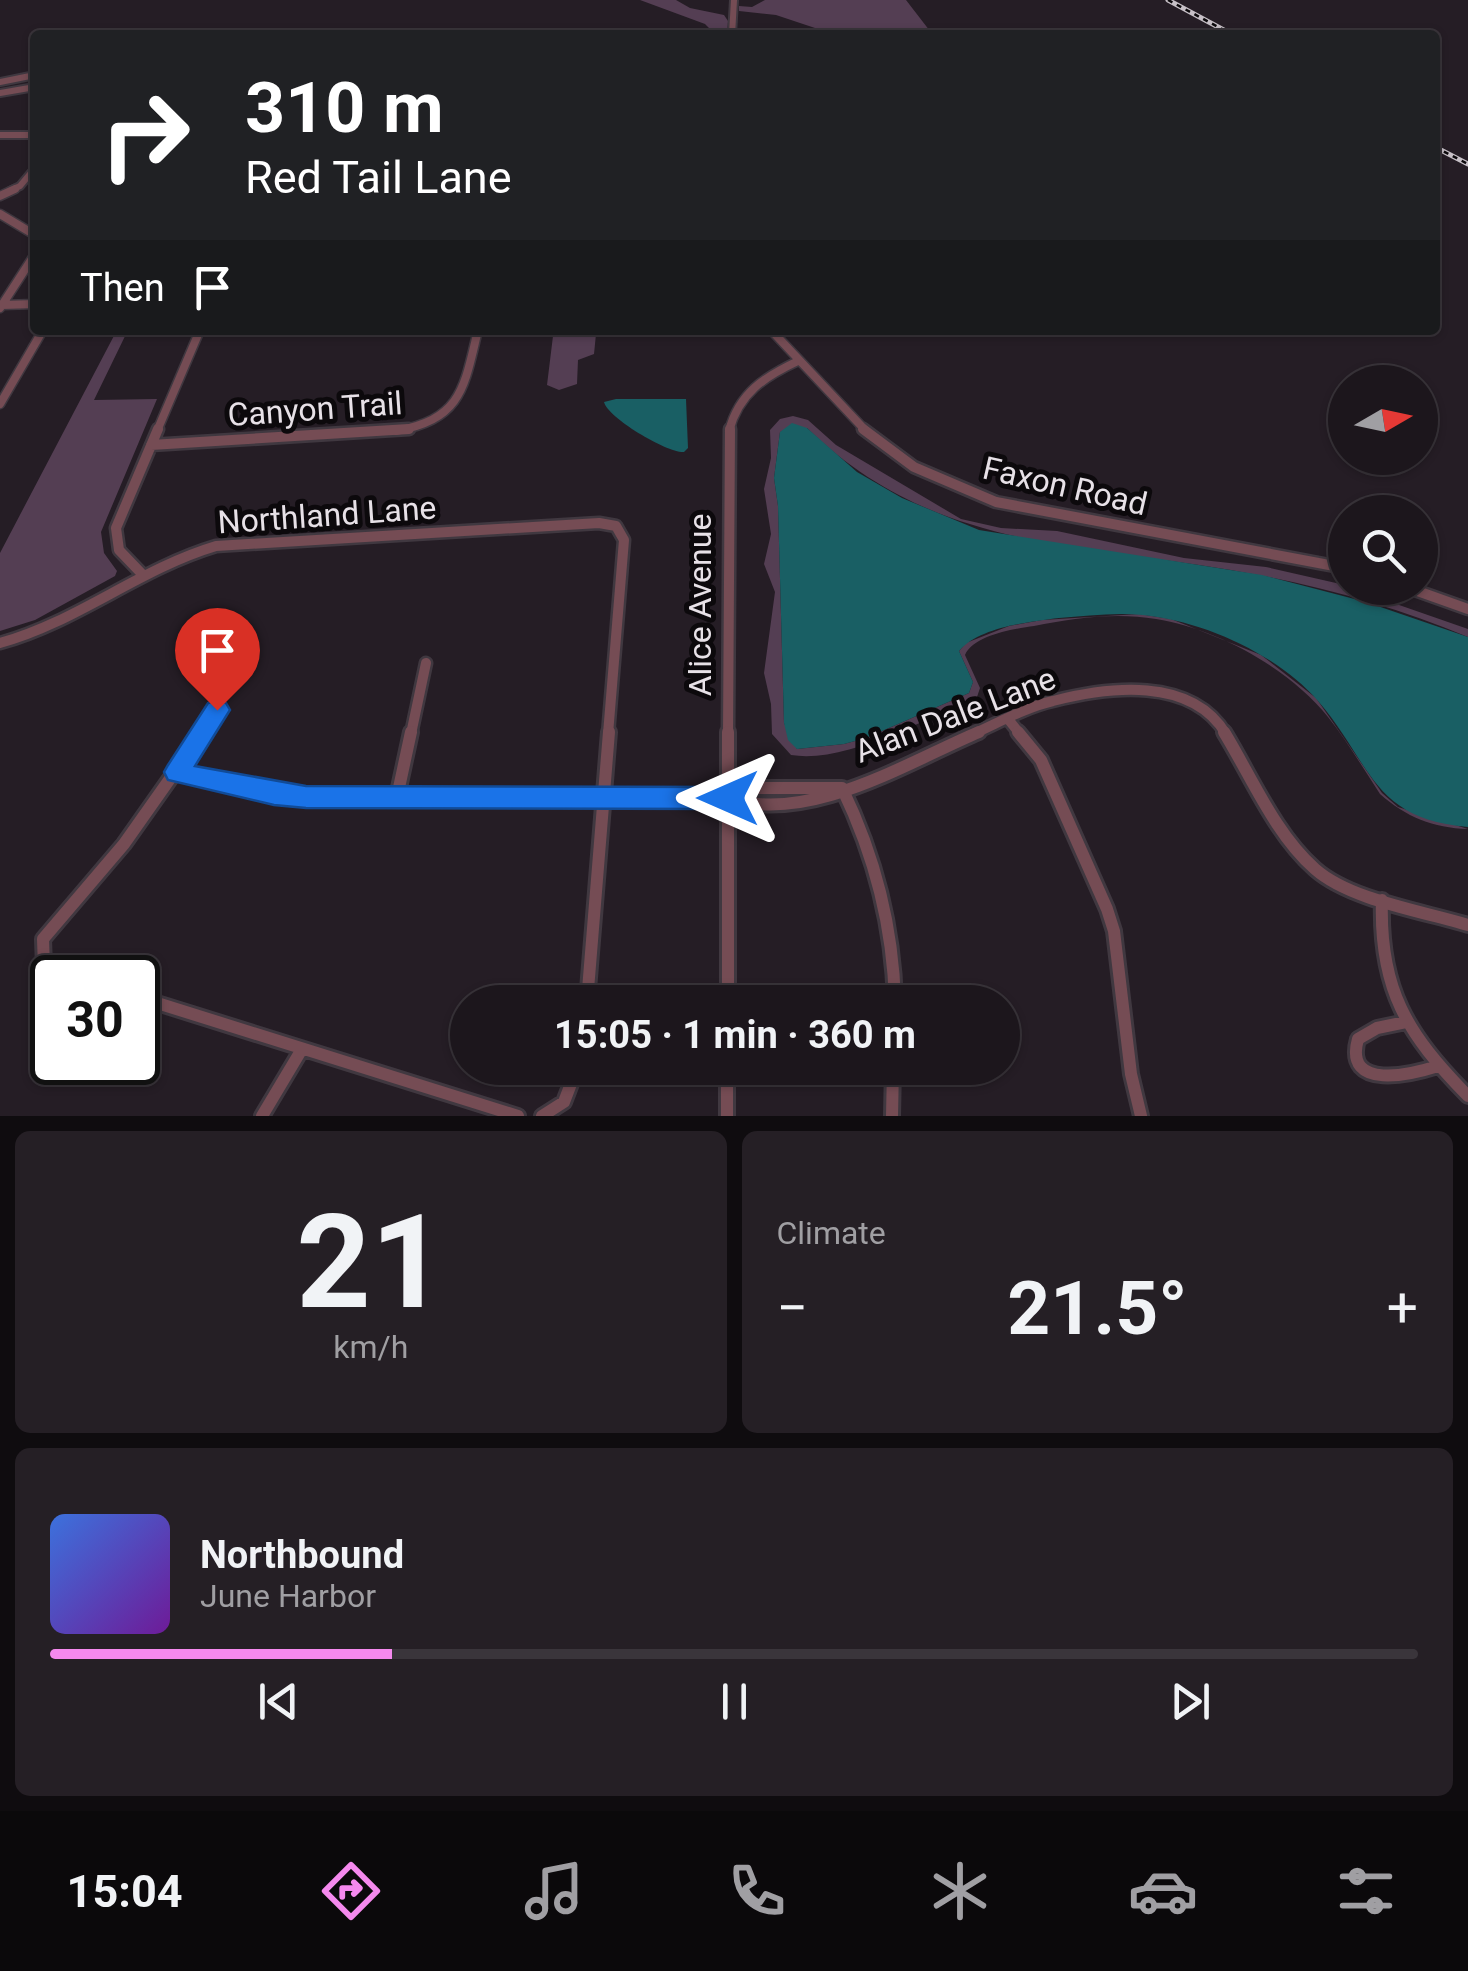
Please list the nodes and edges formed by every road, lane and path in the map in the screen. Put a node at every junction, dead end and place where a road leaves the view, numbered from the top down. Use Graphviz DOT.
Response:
graph roads {
  1 [pos="734,0"];
  2 [pos="732,30"];
  3 [pos="30,76"];
  4 [pos="0,82"];
  5 [pos="30,88"];
  6 [pos="0,93"];
  7 [pos="0,135"];
  8 [pos="30,135"];
  9 [pos="30,174"];
  10 [pos="0,196"];
  11 [pos="0,214"];
  12 [pos="30,232"];
  13 [pos="30,262"];
  14 [pos="30,304"];
  15 [pos="1,306"];
  16 [pos="40,335"];
  17 [pos="198,335"];
  18 [pos="477,335"];
  19 [pos="775,335"];
  20 [pos="798,361"];
  21 [pos="1,401"];
  22 [pos="151,445"];
  23 [pos="1328,564"];
  24 [pos="142,574"];
  25 [pos="1438,598"];
  26 [pos="1468,609"];
  27 [pos="0,643"];
  28 [pos="426,664"];
  29 [pos="220,682"];
  30 [pos="1008,719"];
  31 [pos="177,772"];
  32 [pos="842,788"];
  33 [pos="397,797"];
  34 [pos="603,798"];
  35 [pos="728,798"];
  36 [pos="1382,900"];
  37 [pos="1468,925"];
  38 [pos="41,955"];
  39 [pos="589,985"];
  40 [pos="728,985"];
  41 [pos="895,985"];
  42 [pos="160,1004"];
  43 [pos="1406,1022"];
  44 [pos="302,1048"];
  45 [pos="1438,1066"];
  46 [pos="572,1085"];
  47 [pos="728,1085"];
  48 [pos="893,1085"];
  49 [pos="1468,1096"];
  50 [pos="547,1114"];
  51 [pos="262,1116"];
  52 [pos="518,1116"];
  53 [pos="727,1116"];
  54 [pos="892,1116"];
  55 [pos="1141,1116"];
  1 -- 2 [label="street"];
  3 -- 4 [label="street"];
  5 -- 6 [label="street"];
  7 -- 8 [label="street"];
  9 -- 10 [label="street"];
  11 -- 12 [label="street"];
  13 -- 15 [label="street"];
  14 -- 15 [label="street"];
  16 -- 21 [label="street"];
  17 -- 22 [label="street"];
  18 -- 22 [label="street, Canyon Trail"];
  19 -- 20 [label="street, Faxon Road"];
  20 -- 23 [label="street, Faxon Road"];
  20 -- 35 [label="street, Alice Avenue"];
  22 -- 24 [label="street"];
  24 -- 27 [label="street, Northland Lane"];
  24 -- 34 [label="street, Northland Lane"];
  25 -- 26 [label="street"];
  28 -- 33 [label="street"];
  29 -- 31 [label="street"];
  30 -- 32 [label="street, Alan Dale Lane"];
  30 -- 36 [label="street, Alan Dale Lane"];
  30 -- 55 [label="street"];
  31 -- 33 [label="street, Alan Dale Lane"];
  31 -- 38 [label="street"];
  32 -- 35 [label="street, Alan Dale Lane"];
  32 -- 41 [label="street"];
  33 -- 34 [label="street, Alan Dale Lane"];
  34 -- 35 [label="street, Alan Dale Lane"];
  34 -- 39 [label="street"];
  35 -- 40 [label="street, Alice Avenue"];
  36 -- 37 [label="street, Alan Dale Lane"];
  36 -- 43 [label="street"];
  42 -- 44 [label="street"];
  43 -- 45 [label="street"];
  43 -- 45 [label="street"];
  44 -- 51 [label="street"];
  44 -- 52 [label="street"];
  45 -- 49 [label="street"];
  46 -- 50 [label="street"];
  47 -- 53 [label="street"];
  48 -- 54 [label="street"];
}
